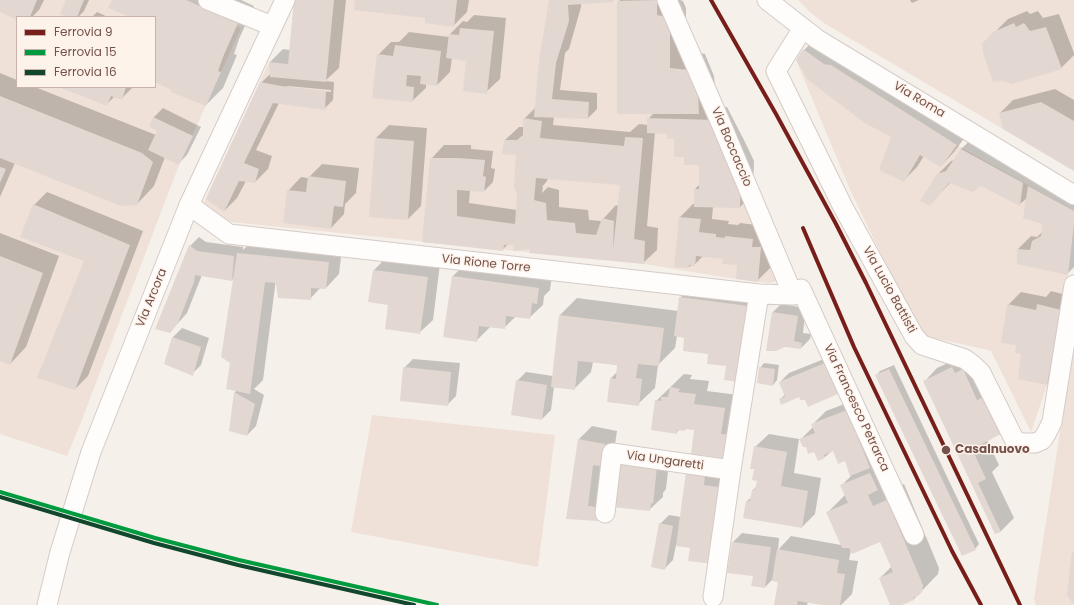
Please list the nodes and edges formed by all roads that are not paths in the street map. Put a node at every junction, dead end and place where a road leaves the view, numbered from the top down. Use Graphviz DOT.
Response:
graph roads {
  1 [pos="208,0"];
  2 [pos="285,0"];
  3 [pos="667,0"];
  4 [pos="768,0"];
  5 [pos="272,26"];
  6 [pos="803,28"];
  7 [pos="1074,195"];
  8 [pos="189,205"];
  9 [pos="1074,285"];
  10 [pos="759,294"];
  11 [pos="793,295"];
  12 [pos="731,470"];
  13 [pos="605,513"];
  14 [pos="914,535"];
  15 [pos="713,597"];
  16 [pos="47,605"];
  1 -- 5 [label="street"];
  2 -- 5 [label="street, Via Arcora"];
  3 -- 11 [label="street, Via Boccaccio"];
  4 -- 6 [label="street, Via Roma"];
  5 -- 8 [label="street, Via Arcora"];
  6 -- 7 [label="street, Via Roma"];
  6 -- 9 [label="street, Via Lucio Battisti"];
  8 -- 10 [label="street, Via Rione Torre"];
  8 -- 16 [label="street, Via Arcora"];
  10 -- 11 [label="street, Via Rione Torre"];
  10 -- 12 [label="street"];
  11 -- 14 [label="street, Via Francesco Petrarca"];
  12 -- 13 [label="street, Via Ungaretti"];
  12 -- 15 [label="street"];
}
